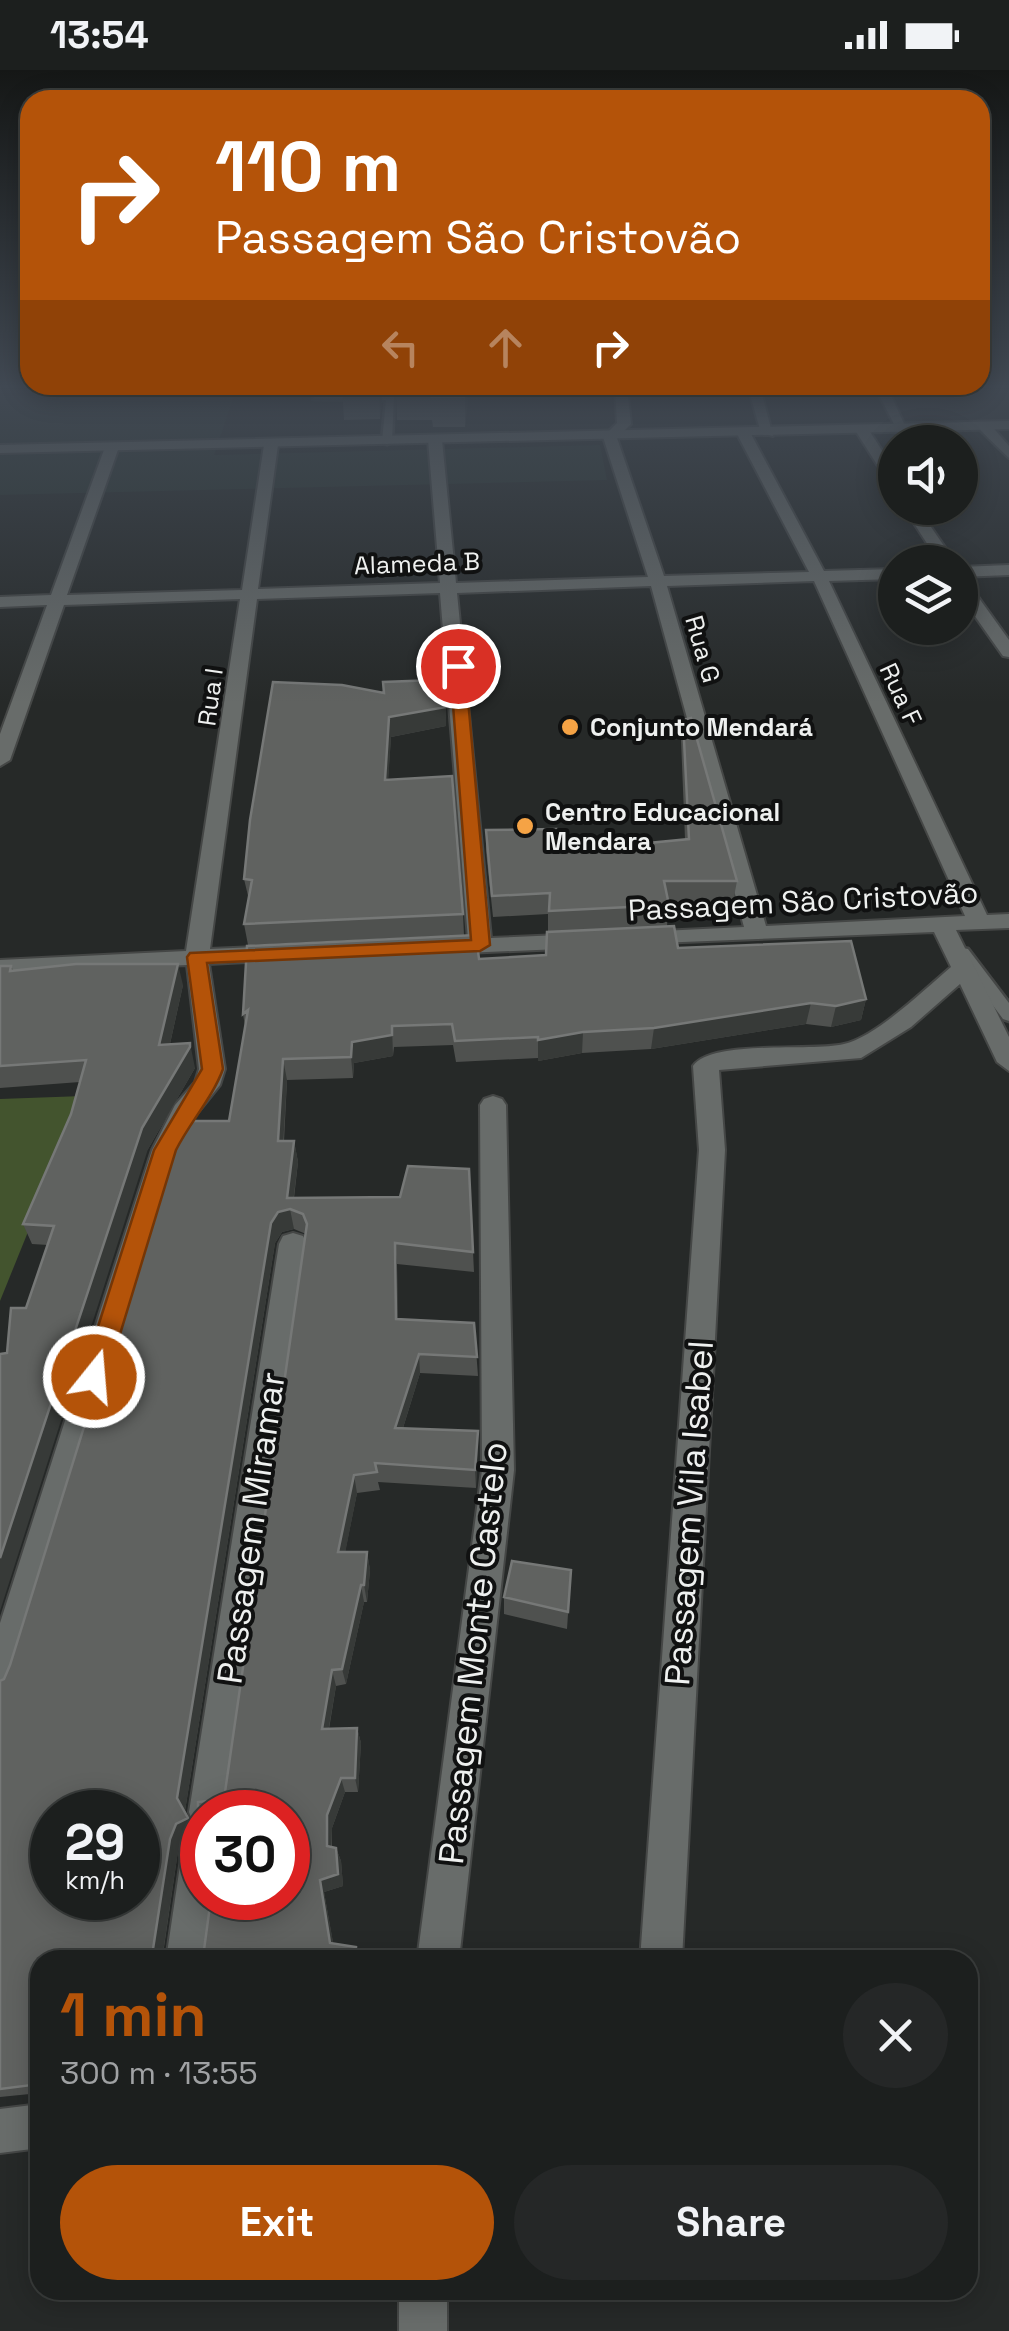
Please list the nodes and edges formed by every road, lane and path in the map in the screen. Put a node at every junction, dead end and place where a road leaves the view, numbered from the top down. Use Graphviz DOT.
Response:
graph roads {
  1 [pos="95,493"];
  2 [pos="265,493"];
  3 [pos="441,493"];
  4 [pos="628,493"];
  5 [pos="775,493"];
  6 [pos="1009,570"];
  7 [pos="978,571"];
  8 [pos="878,575"];
  9 [pos="820,578"];
  10 [pos="658,583"];
  11 [pos="451,586"];
  12 [pos="251,594"];
  13 [pos="55,601"];
  14 [pos="0,602"];
  15 [pos="978,608"];
  16 [pos="1009,652"];
  17 [pos="0,760"];
  18 [pos="1009,921"];
  19 [pos="980,924"];
  20 [pos="942,926"];
  21 [pos="757,934"];
  22 [pos="480,945"];
  23 [pos="424,947"];
  24 [pos="310,952"];
  25 [pos="197,957"];
  26 [pos="0,967"];
  27 [pos="963,969"];
  28 [pos="1009,1015"];
  29 [pos="1009,1062"];
  30 [pos="493,1105"];
  31 [pos="293,1244"];
  32 [pos="0,1680"];
  33 [pos="211,1790"];
  34 [pos="192,1920"];
  35 [pos="187,1950"];
  36 [pos="439,1950"];
  37 [pos="661,1950"];
  38 [pos="30,2127"];
  39 [pos="0,2131"];
  40 [pos="422,2300"];
  41 [pos="423,2331"];
  1 -- 13 [label="street"];
  2 -- 12 [label="street, Rua I"];
  3 -- 11 [label="street"];
  4 -- 10 [label="street, Rua G"];
  5 -- 9 [label="street, Rua F"];
  6 -- 7 [label="street"];
  8 -- 9 [label="street, Alameda B"];
  9 -- 10 [label="street, Alameda B"];
  9 -- 19 [label="street, Rua F"];
  10 -- 11 [label="street, Alameda B"];
  10 -- 21 [label="street, Rua G"];
  11 -- 12 [label="street, Alameda B"];
  11 -- 22 [label="street"];
  12 -- 13 [label="street, Alameda B"];
  12 -- 25 [label="street, Rua I"];
  13 -- 14 [label="street, Alameda B"];
  13 -- 17 [label="street"];
  15 -- 16 [label="street"];
  18 -- 19 [label="street, Passagem São Cristovão"];
  19 -- 20 [label="street, Passagem São Cristovão"];
  20 -- 21 [label="street, Passagem São Cristovão"];
  20 -- 27 [label="street"];
  20 -- 28 [label="lane"];
  21 -- 22 [label="street, Passagem São Cristovão"];
  22 -- 23 [label="street, Passagem São Cristovão"];
  24 -- 25 [label="street"];
  25 -- 26 [label="street"];
  25 -- 32 [label="street, Rua I"];
  27 -- 29 [label="street"];
  27 -- 37 [label="street, Passagem Vila Isabel"];
  30 -- 36 [label="street, Passagem Monte Castelo"];
  31 -- 33 [label="street, Passagem Miramar"];
  34 -- 35 [label="street"];
  38 -- 39 [label="street"];
  40 -- 41 [label="street"];
}
